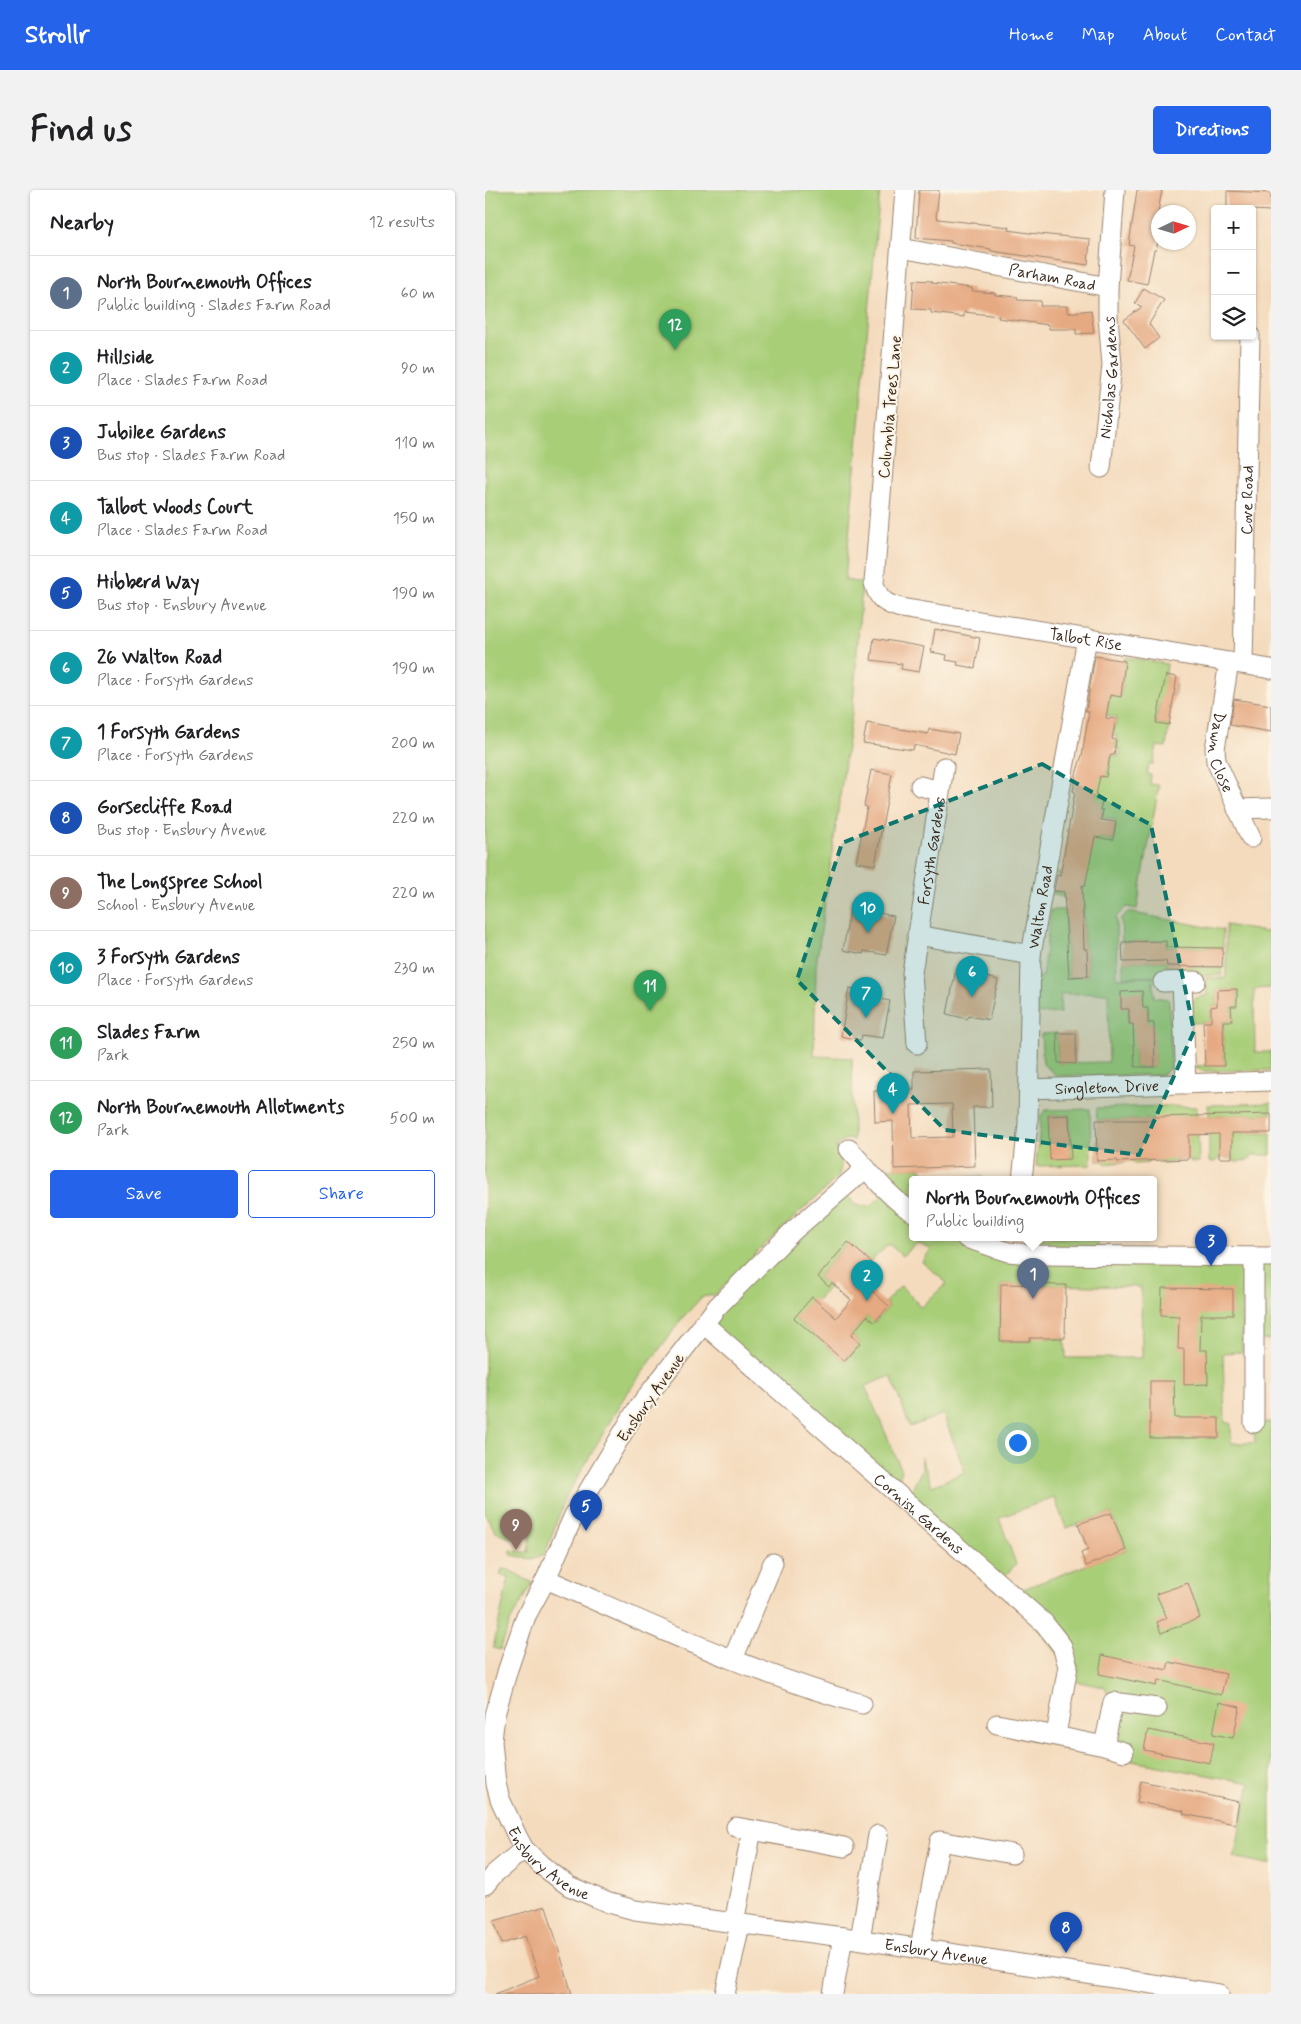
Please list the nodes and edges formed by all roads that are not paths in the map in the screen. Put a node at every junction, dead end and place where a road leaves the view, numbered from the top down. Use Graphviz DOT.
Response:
graph roads {
  1 [pos="905,190"];
  2 [pos="1115,190"];
  3 [pos="901,248"];
  4 [pos="1108,286"];
  5 [pos="1250,340"];
  6 [pos="1101,468"];
  7 [pos="901,608"];
  8 [pos="1087,638"];
  9 [pos="1236,663"];
  10 [pos="1271,669"];
  11 [pos="944,767"];
  12 [pos="920,786"];
  13 [pos="940,791"];
  14 [pos="1271,808"];
  15 [pos="1237,809"];
  16 [pos="1251,838"];
  17 [pos="917,935"];
  18 [pos="1031,955"];
  19 [pos="1163,982"];
  20 [pos="917,1044"];
  21 [pos="1271,1081"];
  22 [pos="1186,1084"];
  23 [pos="1028,1089"];
  24 [pos="849,1149"];
  25 [pos="866,1168"];
  26 [pos="1022,1176"];
  27 [pos="909,1210"];
  28 [pos="984,1241"];
  29 [pos="1009,1245"];
  30 [pos="1262,1257"];
  31 [pos="703,1323"];
  32 [pos="1263,1352"];
  33 [pos="1255,1422"];
  34 [pos="773,1563"];
  35 [pos="546,1579"];
  36 [pos="733,1659"];
  37 [pos="862,1704"];
  38 [pos="1157,1708"];
  39 [pos="997,1724"];
  40 [pos="1056,1736"];
  41 [pos="1104,1746"];
  42 [pos="1124,1752"];
  43 [pos="879,1835"];
  44 [pos="843,1846"];
  45 [pos="525,1849"];
  46 [pos="1012,1854"];
  47 [pos="485,1885"];
  48 [pos="737,1923"];
  49 [pos="852,1938"];
  50 [pos="920,1948"];
  51 [pos="725,1994"];
  52 [pos="833,1994"];
  53 [pos="1219,1994"];
  1 -- 3 [label="street, Columbia Trees Lane"];
  2 -- 4 [label="street, Parham Road"];
  3 -- 4 [label="street, Parham Road"];
  3 -- 7 [label="street, Columbia Trees Lane"];
  4 -- 6 [label="street, Nicholas Gardens"];
  5 -- 9 [label="street, Cove Road"];
  7 -- 8 [label="street, Talbot Rise"];
  8 -- 9 [label="street, Talbot Rise"];
  8 -- 18 [label="street, Walton Road"];
  9 -- 10 [label="street, Talbot Rise"];
  9 -- 15 [label="street, Dawn Close"];
  11 -- 13 [label="street, Forsyth Gardens"];
  12 -- 13 [label="street"];
  13 -- 17 [label="street, Forsyth Gardens"];
  14 -- 15 [label="street"];
  15 -- 16 [label="street, Dawn Close"];
  17 -- 18 [label="street"];
  17 -- 20 [label="street, Forsyth Gardens"];
  18 -- 23 [label="street, Walton Road"];
  19 -- 22 [label="street"];
  21 -- 22 [label="street, Singleton Drive"];
  22 -- 23 [label="street, Singleton Drive"];
  23 -- 26 [label="street, Walton Road"];
  24 -- 25 [label="street"];
  25 -- 27 [label="street"];
  25 -- 31 [label="street, Ensbury Avenue"];
  28 -- 29 [label="street"];
  29 -- 30 [label="street"];
  30 -- 32 [label="street"];
  31 -- 35 [label="street, Ensbury Avenue"];
  31 -- 40 [label="street, Cornish Gardens"];
  32 -- 33 [label="street"];
  34 -- 36 [label="street"];
  35 -- 36 [label="street"];
  35 -- 45 [label="street, Ensbury Avenue"];
  36 -- 37 [label="street"];
  38 -- 41 [label="street"];
  39 -- 40 [label="street"];
  40 -- 41 [label="street"];
  41 -- 42 [label="street"];
  43 -- 49 [label="street"];
  44 -- 48 [label="street"];
  45 -- 47 [label="street"];
  45 -- 48 [label="street, Ensbury Avenue"];
  46 -- 50 [label="street"];
  48 -- 49 [label="street, Ensbury Avenue"];
  48 -- 51 [label="street"];
  49 -- 50 [label="street, Ensbury Avenue"];
  49 -- 52 [label="street"];
  50 -- 53 [label="street, Ensbury Avenue"];
}
